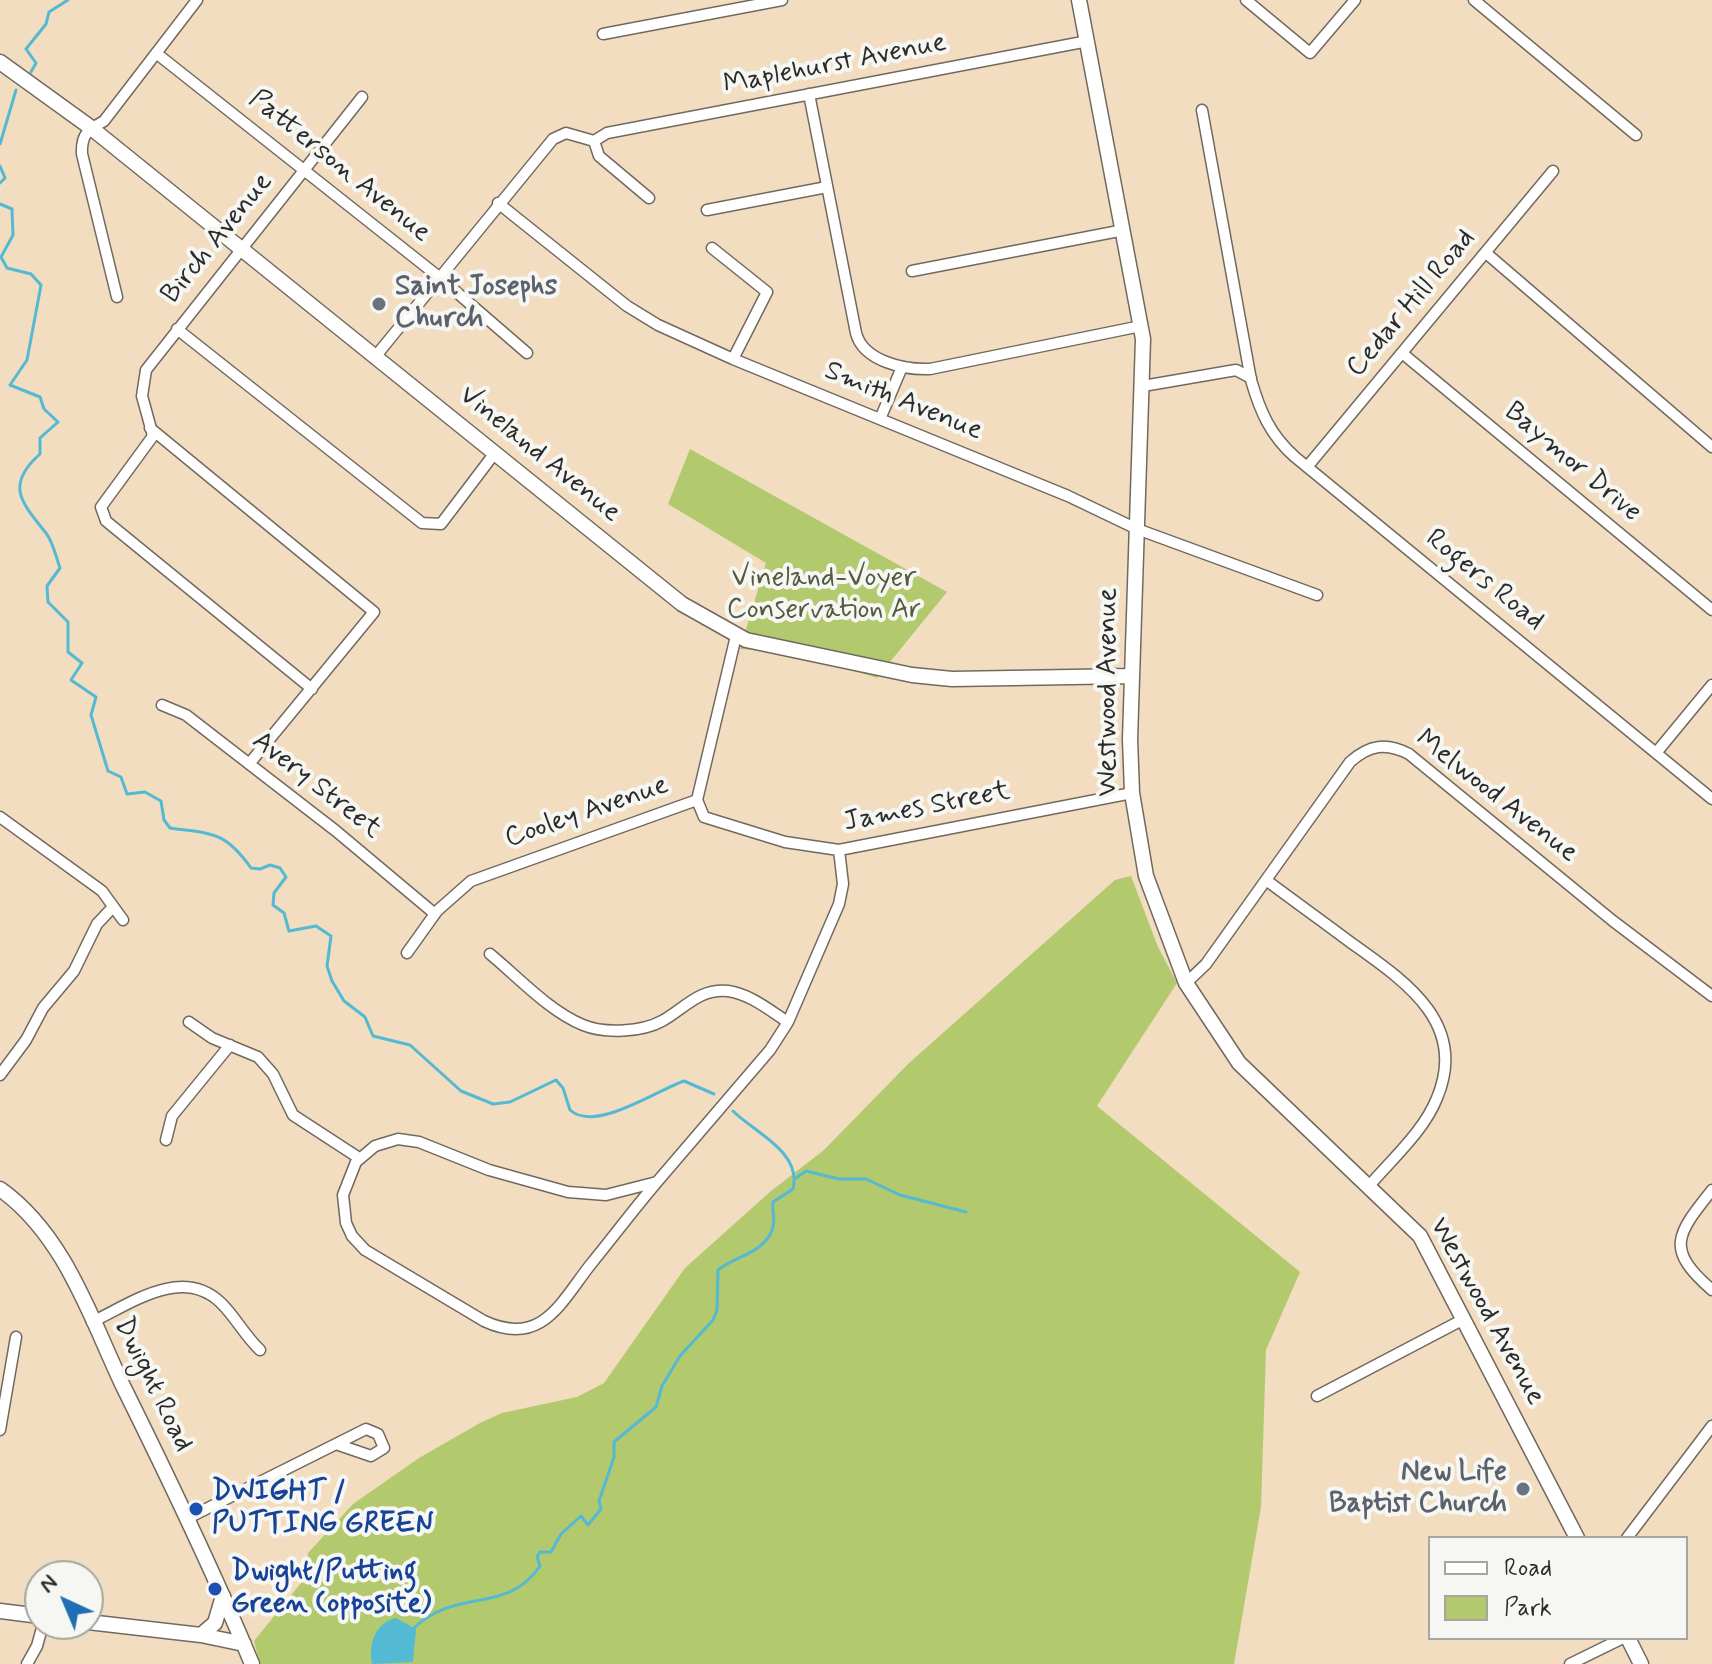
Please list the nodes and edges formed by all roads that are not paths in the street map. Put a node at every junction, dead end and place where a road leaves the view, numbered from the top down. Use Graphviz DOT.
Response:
graph roads {
  1 [pos="197,0"];
  2 [pos="782,0"];
  3 [pos="1079,0"];
  4 [pos="1246,0"];
  5 [pos="1355,0"];
  6 [pos="1474,0"];
  7 [pos="603,34"];
  8 [pos="1088,41"];
  9 [pos="156,53"];
  10 [pos="0,62"];
  11 [pos="809,94"];
  12 [pos="362,97"];
  13 [pos="1202,110"];
  14 [pos="90,127"];
  15 [pos="1636,135"];
  16 [pos="594,141"];
  17 [pos="304,170"];
  18 [pos="1553,171"];
  19 [pos="827,187"];
  20 [pos="649,198"];
  21 [pos="498,203"];
  22 [pos="707,210"];
  23 [pos="1124,230"];
  24 [pos="712,248"];
  25 [pos="241,249"];
  26 [pos="1486,253"];
  27 [pos="912,271"];
  28 [pos="439,277"];
  29 [pos="117,297"];
  30 [pos="1141,326"];
  31 [pos="177,329"];
  32 [pos="527,353"];
  33 [pos="1402,353"];
  34 [pos="375,357"];
  35 [pos="733,359"];
  36 [pos="902,367"];
  37 [pos="1251,380"];
  38 [pos="1143,386"];
  39 [pos="880,419"];
  40 [pos="150,428"];
  41 [pos="1712,447"];
  42 [pos="494,454"];
  43 [pos="1307,467"];
  44 [pos="1137,529"];
  45 [pos="1317,595"];
  46 [pos="1712,610"];
  47 [pos="736,636"];
  48 [pos="1131,676"];
  49 [pos="1712,685"];
  50 [pos="312,689"];
  51 [pos="162,705"];
  52 [pos="1656,753"];
  53 [pos="249,764"];
  54 [pos="1132,793"];
  55 [pos="1712,799"];
  56 [pos="697,800"];
  57 [pos="0,817"];
  58 [pos="839,850"];
  59 [pos="1266,880"];
  60 [pos="113,907"];
  61 [pos="435,914"];
  62 [pos="123,920"];
  63 [pos="407,953"];
  64 [pos="490,954"];
  65 [pos="1186,983"];
  66 [pos="1712,996"];
  67 [pos="189,1022"];
  68 [pos="788,1022"];
  69 [pos="230,1045"];
  70 [pos="0,1075"];
  71 [pos="166,1140"];
  72 [pos="359,1158"];
  73 [pos="657,1182"];
  74 [pos="1369,1186"];
  75 [pos="0,1189"];
  76 [pos="1712,1190"];
  77 [pos="1712,1290"];
  78 [pos="1464,1319"];
  79 [pos="92,1322"];
  80 [pos="16,1337"];
  81 [pos="260,1350"];
  82 [pos="1317,1396"];
  83 [pos="1712,1426"];
  84 [pos="0,1430"];
  85 [pos="336,1444"];
  86 [pos="188,1518"];
  87 [pos="1576,1536"];
  88 [pos="1629,1536"];
  89 [pos="223,1596"];
  90 [pos="0,1611"];
  91 [pos="24,1614"];
  92 [pos="104,1624"];
  93 [pos="201,1635"];
  94 [pos="39,1640"];
  95 [pos="1622,1640"];
  96 [pos="1627,1640"];
  97 [pos="244,1644"];
  98 [pos="27,1664"];
  99 [pos="252,1664"];
  100 [pos="1570,1664"];
  101 [pos="1641,1664"];
  1 -- 9 [label="street"];
  2 -- 7 [label="street"];
  3 -- 8 [label="street, Westwood Avenue"];
  4 -- 5 [label="street"];
  6 -- 15 [label="street"];
  8 -- 11 [label="street, Maplehurst Avenue"];
  8 -- 23 [label="street, Westwood Avenue"];
  9 -- 14 [label="street"];
  9 -- 17 [label="street, Patterson Avenue"];
  10 -- 14 [label="street, Vineland Avenue"];
  11 -- 16 [label="street, Maplehurst Avenue"];
  11 -- 19 [label="street"];
  12 -- 17 [label="street, Birch Avenue"];
  13 -- 37 [label="street, Rogers Road"];
  14 -- 25 [label="street, Vineland Avenue"];
  14 -- 29 [label="street"];
  16 -- 20 [label="street"];
  16 -- 21 [label="street"];
  17 -- 25 [label="street, Birch Avenue"];
  17 -- 28 [label="street, Patterson Avenue"];
  18 -- 26 [label="street, Cedar Hill Road"];
  19 -- 22 [label="street"];
  19 -- 36 [label="street"];
  21 -- 28 [label="street"];
  21 -- 35 [label="street, Smith Avenue"];
  23 -- 27 [label="street"];
  23 -- 30 [label="street, Westwood Avenue"];
  24 -- 35 [label="street"];
  25 -- 31 [label="street, Birch Avenue"];
  25 -- 34 [label="street, Vineland Avenue"];
  26 -- 33 [label="street, Cedar Hill Road"];
  26 -- 41 [label="street"];
  28 -- 32 [label="street, Patterson Avenue"];
  28 -- 34 [label="street"];
  30 -- 36 [label="street"];
  30 -- 38 [label="street, Westwood Avenue"];
  31 -- 40 [label="street, Birch Avenue"];
  31 -- 42 [label="street"];
  33 -- 43 [label="street, Cedar Hill Road"];
  33 -- 46 [label="street, Baymor Drive"];
  34 -- 42 [label="street, Vineland Avenue"];
  35 -- 39 [label="street, Smith Avenue"];
  36 -- 39 [label="street"];
  37 -- 38 [label="street"];
  37 -- 43 [label="street, Rogers Road"];
  38 -- 44 [label="street, Westwood Avenue"];
  39 -- 44 [label="street, Smith Avenue"];
  40 -- 50 [label="street"];
  40 -- 50 [label="street"];
  42 -- 47 [label="street, Vineland Avenue"];
  43 -- 52 [label="street, Rogers Road"];
  44 -- 45 [label="street, Smith Avenue"];
  44 -- 48 [label="street, Westwood Avenue"];
  47 -- 48 [label="street, Vineland Avenue"];
  47 -- 56 [label="street, Cooley Avenue"];
  48 -- 54 [label="street, Westwood Avenue"];
  49 -- 52 [label="street"];
  50 -- 53 [label="street"];
  51 -- 53 [label="street, Avery Street"];
  52 -- 55 [label="street, Rogers Road"];
  53 -- 61 [label="street, Avery Street"];
  54 -- 58 [label="street, James Street"];
  54 -- 65 [label="street, Westwood Avenue"];
  56 -- 58 [label="street, James Street"];
  56 -- 61 [label="street, Cooley Avenue"];
  57 -- 60 [label="street"];
  58 -- 68 [label="street"];
  59 -- 65 [label="street, Melwood Avenue"];
  59 -- 66 [label="street, Melwood Avenue"];
  59 -- 74 [label="street"];
  60 -- 62 [label="street"];
  60 -- 70 [label="street"];
  61 -- 63 [label="street, Cooley Avenue"];
  64 -- 68 [label="street"];
  65 -- 74 [label="street, Westwood Avenue"];
  67 -- 69 [label="street"];
  68 -- 73 [label="street"];
  69 -- 71 [label="street"];
  69 -- 72 [label="street"];
  72 -- 73 [label="street"];
  72 -- 73 [label="street"];
  74 -- 78 [label="street, Westwood Avenue"];
  75 -- 79 [label="street, Dwight Road"];
  76 -- 77 [label="street"];
  78 -- 82 [label="street"];
  78 -- 87 [label="street, Westwood Avenue"];
  79 -- 81 [label="street"];
  79 -- 86 [label="street, Dwight Road"];
  80 -- 84 [label="street"];
  83 -- 88 [label="street"];
  85 -- 86 [label="street"];
  86 -- 89 [label="street, Dwight Road"];
  89 -- 93 [label="street"];
  89 -- 97 [label="street, Dwight Road"];
  90 -- 91 [label="street"];
  92 -- 93 [label="street"];
  93 -- 97 [label="street"];
  94 -- 98 [label="street"];
  95 -- 100 [label="street"];
  96 -- 101 [label="street"];
  97 -- 99 [label="street, Dwight Road"];
}
